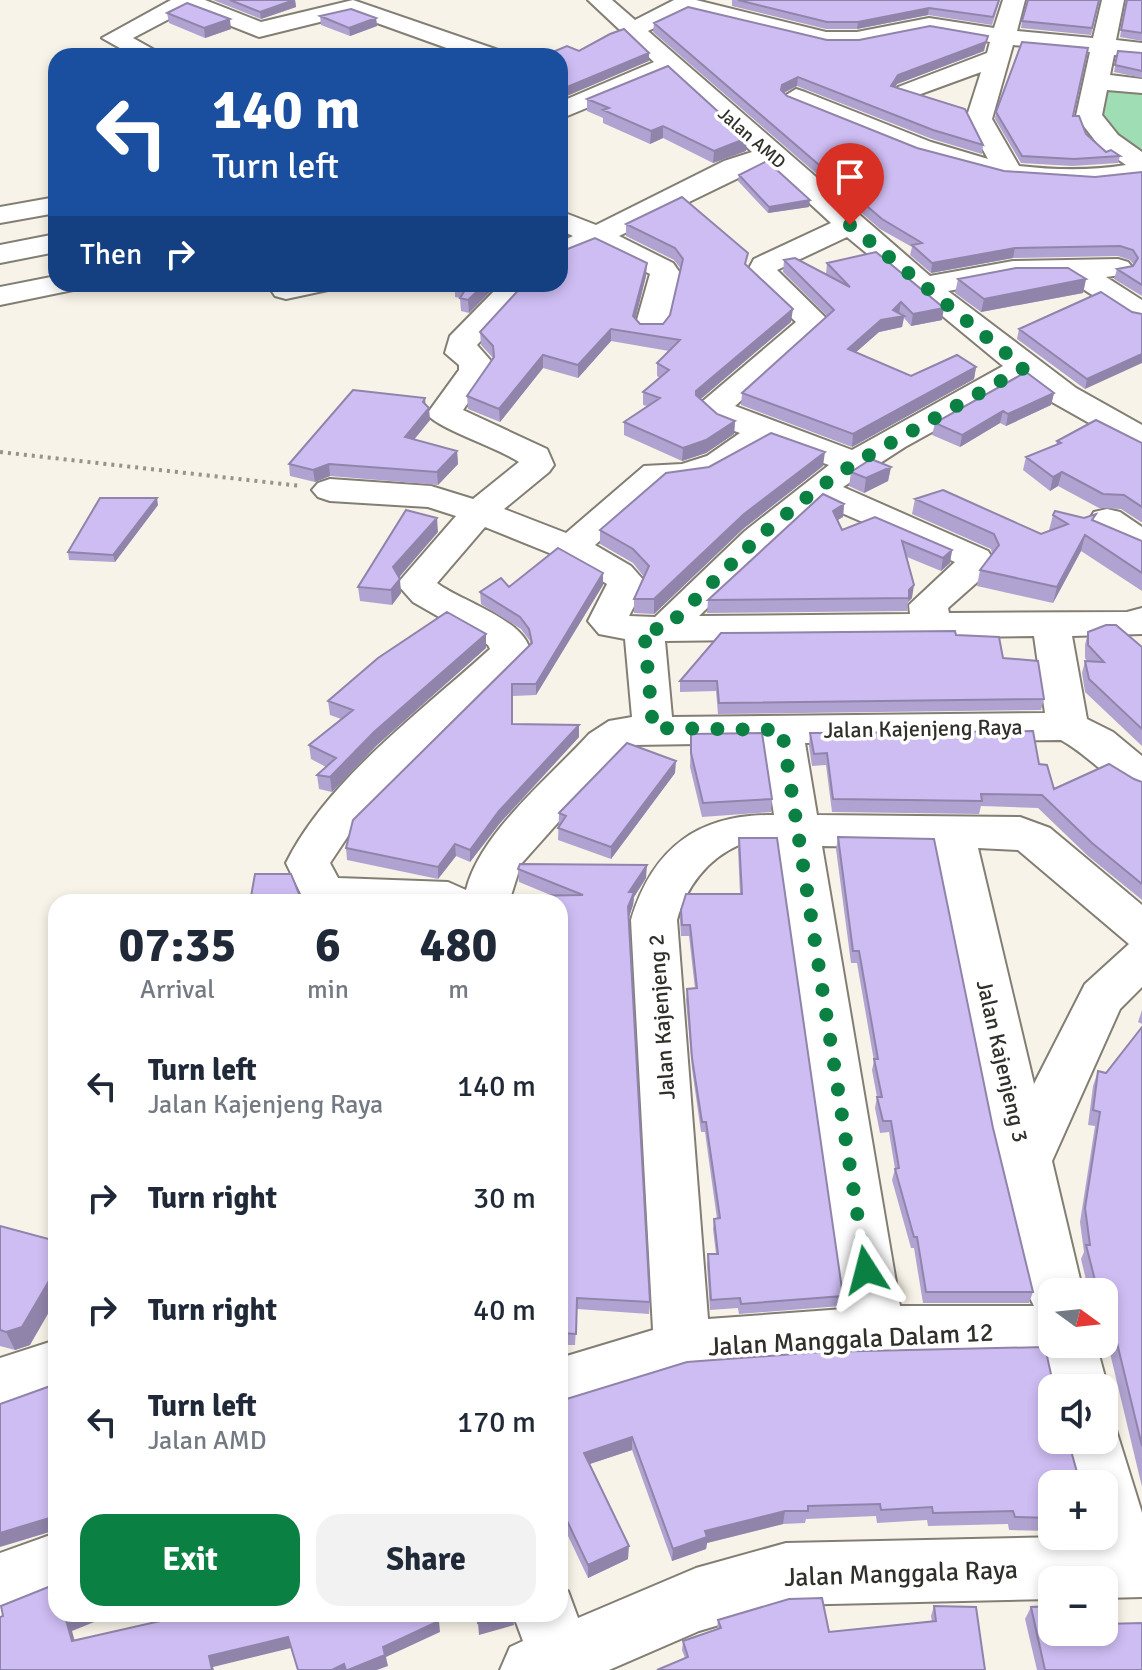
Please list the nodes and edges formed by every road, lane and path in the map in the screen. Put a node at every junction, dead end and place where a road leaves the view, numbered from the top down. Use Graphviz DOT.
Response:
graph roads {
  1 [pos="599,0"];
  2 [pos="743,0"];
  3 [pos="937,0"];
  4 [pos="1014,0"];
  5 [pos="186,1"];
  6 [pos="1118,10"];
  7 [pos="720,12"];
  8 [pos="929,25"];
  9 [pos="635,29"];
  10 [pos="1102,46"];
  11 [pos="1000,47"];
  12 [pos="136,48"];
  13 [pos="469,48"];
  14 [pos="1142,50"];
  15 [pos="669,65"];
  16 [pos="1095,81"];
  17 [pos="1142,86"];
  18 [pos="568,87"];
  19 [pos="907,92"];
  20 [pos="592,97"];
  21 [pos="796,97"];
  22 [pos="568,108"];
  23 [pos="771,154"];
  24 [pos="1142,167"];
  25 [pos="1009,172"];
  26 [pos="48,213"];
  27 [pos="0,215"];
  28 [pos="568,223"];
  29 [pos="850,225"];
  30 [pos="596,238"];
  31 [pos="48,245"];
  32 [pos="568,250"];
  33 [pos="0,254"];
  34 [pos="1118,268"];
  35 [pos="1072,269"];
  36 [pos="925,286"];
  37 [pos="48,287"];
  38 [pos="510,292"];
  39 [pos="0,296"];
  40 [pos="1142,313"];
  41 [pos="651,327"];
  42 [pos="1024,368"];
  43 [pos="765,431"];
  44 [pos="1142,439"];
  45 [pos="0,452"];
  46 [pos="855,463"];
  47 [pos="817,489"];
  48 [pos="330,490"];
  49 [pos="479,512"];
  50 [pos="1107,520"];
  51 [pos="1142,544"];
  52 [pos="570,548"];
  53 [pos="1051,624"];
  54 [pos="1139,625"];
  55 [pos="932,626"];
  56 [pos="654,629"];
  57 [pos="1068,726"];
  58 [pos="653,728"];
  59 [pos="782,730"];
  60 [pos="1142,779"];
  61 [pos="799,830"];
  62 [pos="952,831"];
  63 [pos="321,894"];
  64 [pos="488,894"];
  65 [pos="1142,931"];
  66 [pos="1142,958"];
  67 [pos="1026,1161"];
  68 [pos="1052,1278"];
  69 [pos="876,1332"];
  70 [pos="1038,1332"];
  71 [pos="682,1347"];
  72 [pos="48,1370"];
  73 [pos="568,1383"];
  74 [pos="0,1385"];
  75 [pos="1118,1522"];
  76 [pos="1134,1566"];
  77 [pos="48,1567"];
  78 [pos="0,1585"];
  79 [pos="546,1647"];
  1 -- 9 [label="street, Jalan AMD"];
  2 -- 7 [label="street"];
  3 -- 8 [label="street"];
  4 -- 11 [label="street"];
  5 -- 12 [label="street"];
  5 -- 13 [label="street"];
  6 -- 10 [label="street"];
  7 -- 8 [label="street"];
  7 -- 9 [label="street"];
  8 -- 11 [label="street"];
  9 -- 15 [label="street, Jalan AMD"];
  10 -- 11 [label="street"];
  10 -- 14 [label="street"];
  10 -- 16 [label="street"];
  11 -- 19 [label="street"];
  11 -- 25 [label="street"];
  15 -- 20 [label="street"];
  15 -- 23 [label="street, Jalan AMD"];
  16 -- 17 [label="street"];
  16 -- 24 [label="street"];
  18 -- 20 [label="street"];
  20 -- 22 [label="street"];
  21 -- 25 [label="street"];
  23 -- 29 [label="street, Jalan AMD"];
  23 -- 30 [label="street"];
  24 -- 25 [label="street"];
  26 -- 27 [label="street"];
  28 -- 30 [label="street"];
  29 -- 36 [label="street, Jalan AMD"];
  29 -- 43 [label="street"];
  30 -- 32 [label="street"];
  30 -- 41 [label="street"];
  31 -- 33 [label="street"];
  34 -- 35 [label="street"];
  35 -- 36 [label="street"];
  35 -- 40 [label="street"];
  36 -- 42 [label="street, Jalan AMD"];
  37 -- 39 [label="street"];
  38 -- 49 [label="street"];
  42 -- 44 [label="street, Jalan AMD"];
  42 -- 46 [label="street"];
  43 -- 46 [label="street"];
  43 -- 52 [label="street"];
  45 -- 48 [label="path"];
  46 -- 47 [label="street"];
  47 -- 55 [label="street"];
  47 -- 56 [label="street"];
  48 -- 49 [label="street"];
  49 -- 52 [label="street"];
  49 -- 63 [label="street"];
  50 -- 51 [label="street"];
  52 -- 56 [label="street"];
  53 -- 54 [label="street"];
  53 -- 55 [label="street"];
  53 -- 57 [label="street"];
  55 -- 56 [label="street"];
  56 -- 58 [label="street"];
  57 -- 59 [label="street, Jalan Kajenjeng Raya"];
  57 -- 60 [label="street"];
  58 -- 59 [label="street, Jalan Kajenjeng Raya"];
  58 -- 64 [label="street, Jalan Kajenjeng Raya"];
  59 -- 61 [label="street"];
  61 -- 62 [label="street, Jalan Kajenjeng 2"];
  61 -- 69 [label="street"];
  61 -- 71 [label="street, Jalan Kajenjeng 2"];
  62 -- 65 [label="street, Jalan Kajenjeng 2"];
  62 -- 67 [label="street, Jalan Kajenjeng 3"];
  66 -- 67 [label="street"];
  67 -- 68 [label="street, Jalan Kajenjeng 3"];
  69 -- 70 [label="street, Jalan Manggala Dalam 12"];
  69 -- 71 [label="street, Jalan Manggala Dalam 12"];
  71 -- 73 [label="street, Jalan Manggala Dalam 12"];
  72 -- 74 [label="street"];
  75 -- 76 [label="street"];
  76 -- 79 [label="street, Jalan Manggala Raya"];
  77 -- 78 [label="street"];
}
